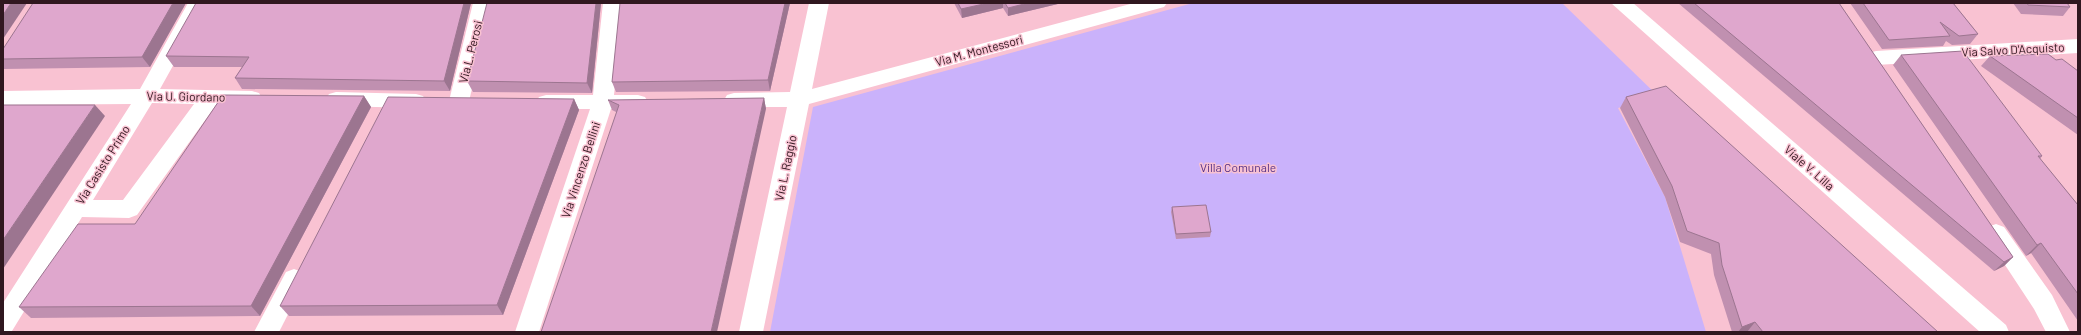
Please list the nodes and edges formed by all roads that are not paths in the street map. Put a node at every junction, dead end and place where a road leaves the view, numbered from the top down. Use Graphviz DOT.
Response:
graph roads {
  1 [pos="198,3"];
  2 [pos="483,3"];
  3 [pos="613,3"];
  4 [pos="819,3"];
  5 [pos="1157,3"];
  6 [pos="1621,3"];
  7 [pos="1863,40"];
  8 [pos="2078,46"];
  9 [pos="2037,48"];
  10 [pos="1876,58"];
  11 [pos="2060,64"];
  12 [pos="1890,78"];
  13 [pos="146,96"];
  14 [pos="210,97"];
  15 [pos="3,98"];
  16 [pos="272,98"];
  17 [pos="318,99"];
  18 [pos="800,99"];
  19 [pos="387,100"];
  20 [pos="713,101"];
  21 [pos="531,102"];
  22 [pos="603,102"];
  23 [pos="658,102"];
  24 [pos="376,122"];
  25 [pos="75,208"];
  26 [pos="1985,216"];
  27 [pos="303,262"];
  28 [pos="3,324"];
  29 [pos="266,332"];
  30 [pos="527,332"];
  31 [pos="751,332"];
  32 [pos="1997,332"];
  33 [pos="2058,332"];
  1 -- 13 [label="street, Via Casisto Primo"];
  2 -- 19 [label="street, Via L. Perosi"];
  3 -- 22 [label="street, Via Vincenzo Bellini"];
  4 -- 18 [label="street, Via L. Raggio"];
  5 -- 18 [label="street, Via M. Montessori"];
  6 -- 32 [label="street, Viale V. Lilla"];
  7 -- 10 [label="street"];
  8 -- 9 [label="street, Via Salvo D'Acquisto"];
  9 -- 10 [label="street, Via Salvo D'Acquisto"];
  9 -- 11 [label="street"];
  10 -- 12 [label="street"];
  13 -- 14 [label="street, Via U. Giordano"];
  13 -- 15 [label="street, Via U. Giordano"];
  13 -- 25 [label="street, Via Casisto Primo"];
  14 -- 16 [label="street, Via U. Giordano"];
  14 -- 25 [label="street"];
  17 -- 19 [label="street"];
  18 -- 20 [label="street"];
  18 -- 31 [label="street, Via L. Raggio"];
  19 -- 24 [label="street"];
  21 -- 22 [label="street"];
  22 -- 23 [label="street"];
  22 -- 30 [label="street, Via Vincenzo Bellini"];
  25 -- 28 [label="street, Via Casisto Primo"];
  26 -- 33 [label="street"];
  27 -- 29 [label="street"];
}
